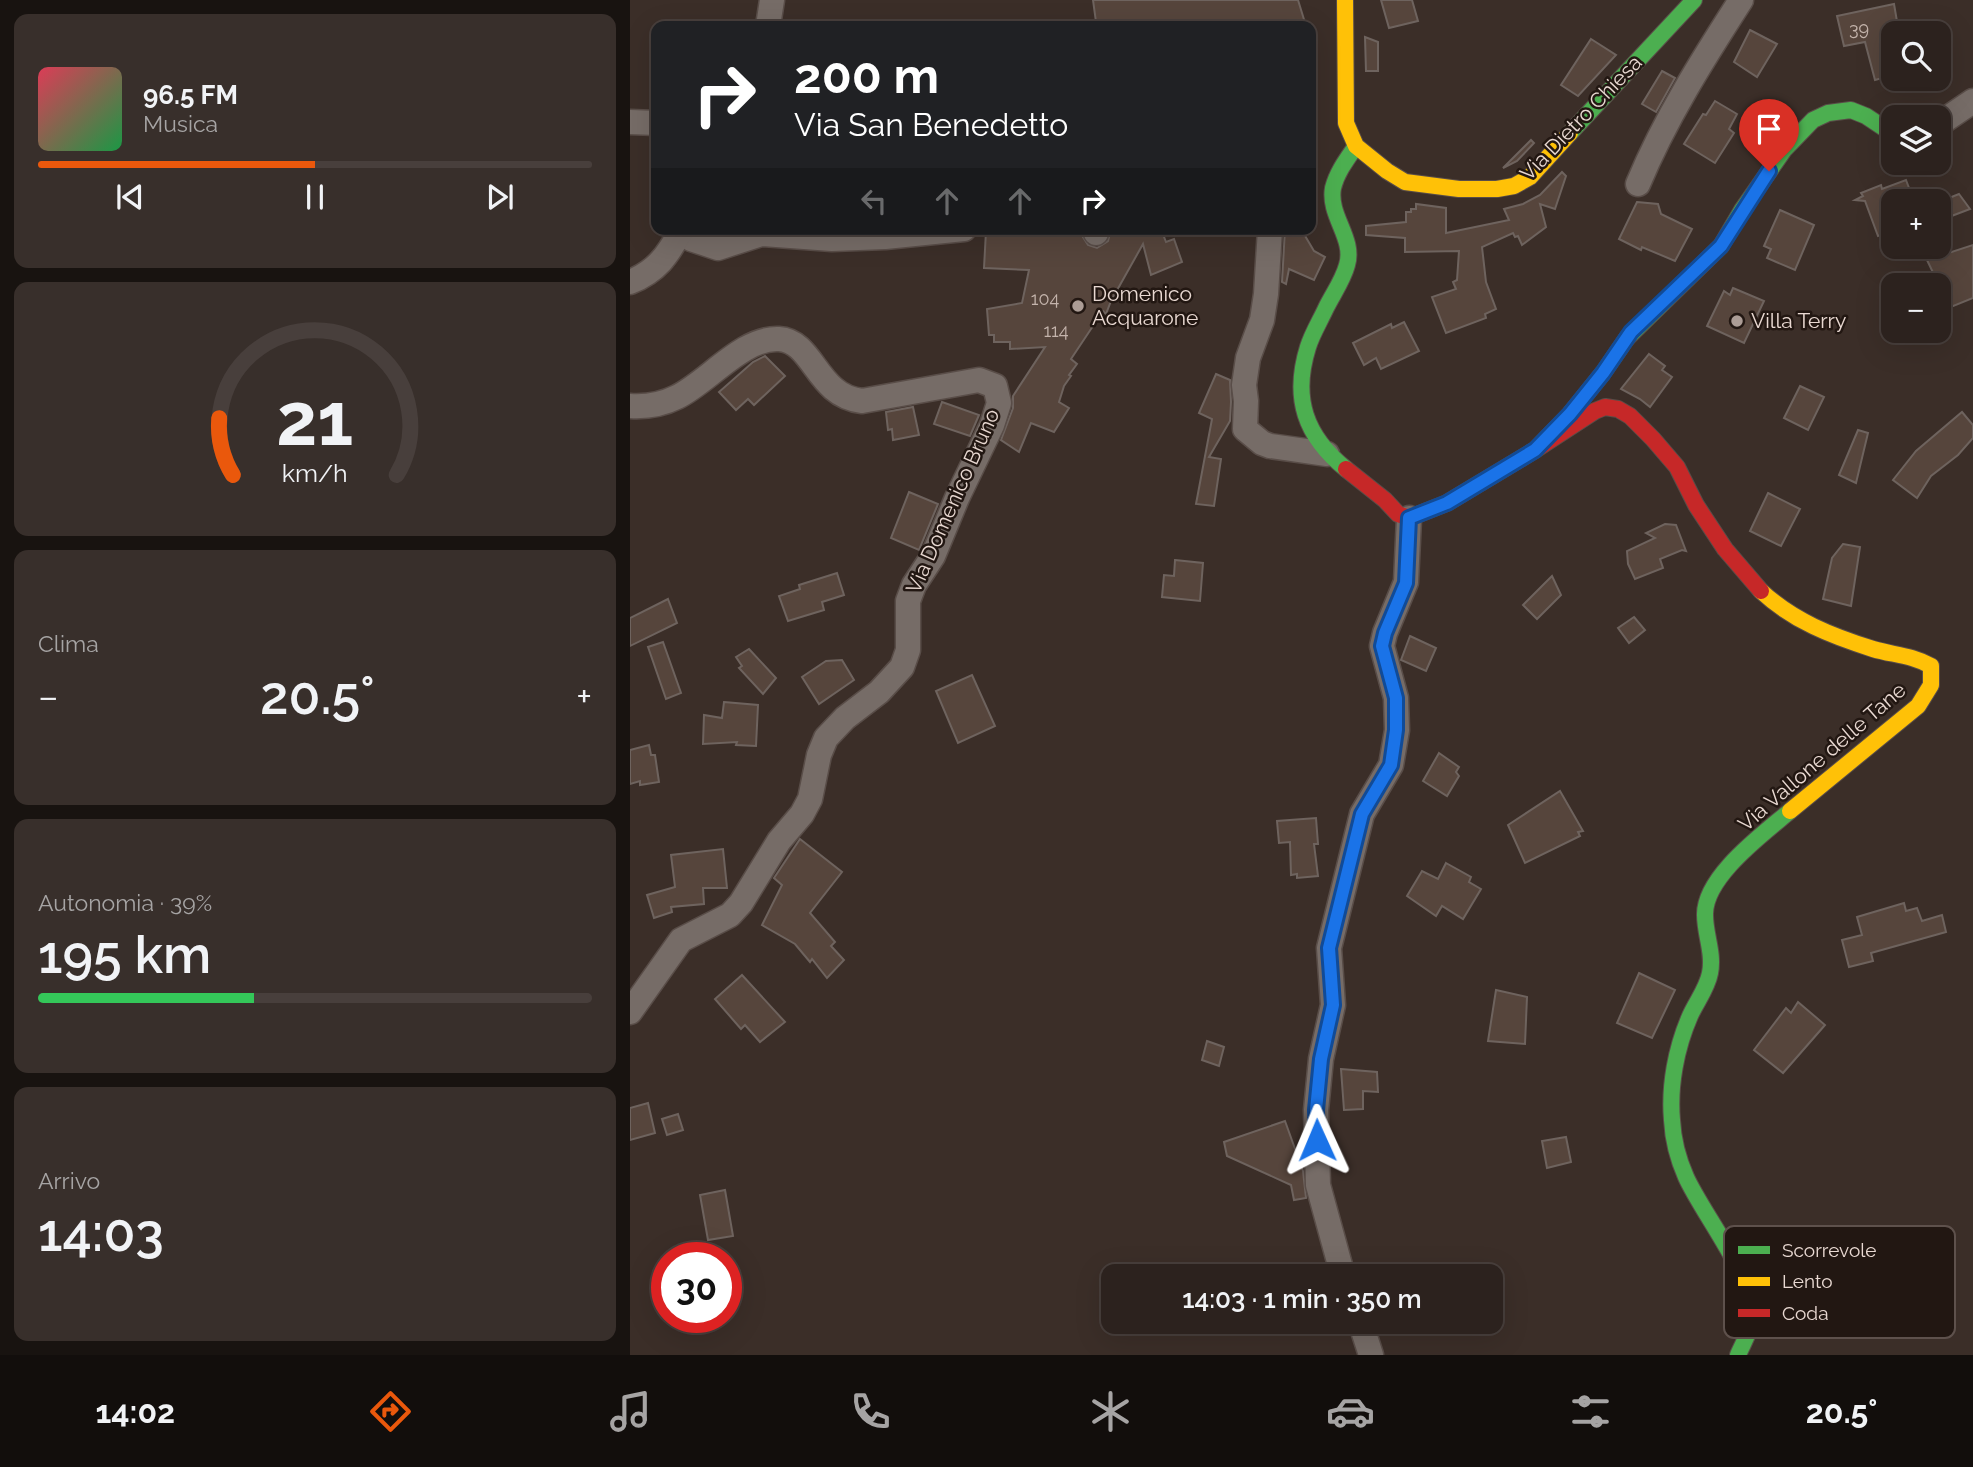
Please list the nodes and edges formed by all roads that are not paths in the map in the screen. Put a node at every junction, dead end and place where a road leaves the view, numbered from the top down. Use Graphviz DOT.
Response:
graph roads {
  1 [pos="772,0"];
  2 [pos="1345,0"];
  3 [pos="1694,0"];
  4 [pos="1741,0"];
  5 [pos="769,21"];
  6 [pos="1973,101"];
  7 [pos="1951,116"];
  8 [pos="630,122"];
  9 [pos="651,123"];
  10 [pos="1881,126"];
  11 [pos="1356,146"];
  12 [pos="1637,184"];
  13 [pos="678,235"];
  14 [pos="687,235"];
  15 [pos="758,235"];
  16 [pos="775,235"];
  17 [pos="905,235"];
  18 [pos="1270,235"];
  19 [pos="630,282"];
  20 [pos="630,406"];
  21 [pos="1535,450"];
  22 [pos="1327,454"];
  23 [pos="1409,518"];
  24 [pos="630,1012"];
  25 [pos="1724,1244"];
  26 [pos="1340,1264"];
  27 [pos="1364,1334"];
  28 [pos="1744,1338"];
  29 [pos="1371,1355"];
  30 [pos="1738,1355"];
  1 -- 5 [label="street"];
  2 -- 11 [label="street"];
  3 -- 11 [label="street, Via Dietro Chiesa"];
  4 -- 12 [label="street"];
  6 -- 7 [label="street"];
  8 -- 9 [label="street"];
  10 -- 21 [label="street"];
  11 -- 22 [label="street"];
  13 -- 19 [label="street"];
  14 -- 15 [label="street"];
  16 -- 17 [label="street"];
  18 -- 22 [label="street"];
  20 -- 24 [label="street, Via Domenico Bruno"];
  21 -- 23 [label="street"];
  21 -- 25 [label="street, Via Vallone delle Tane"];
  22 -- 23 [label="street"];
  23 -- 26 [label="street"];
  27 -- 29 [label="street"];
  28 -- 30 [label="street, Via Vallone delle Tane"];
}
